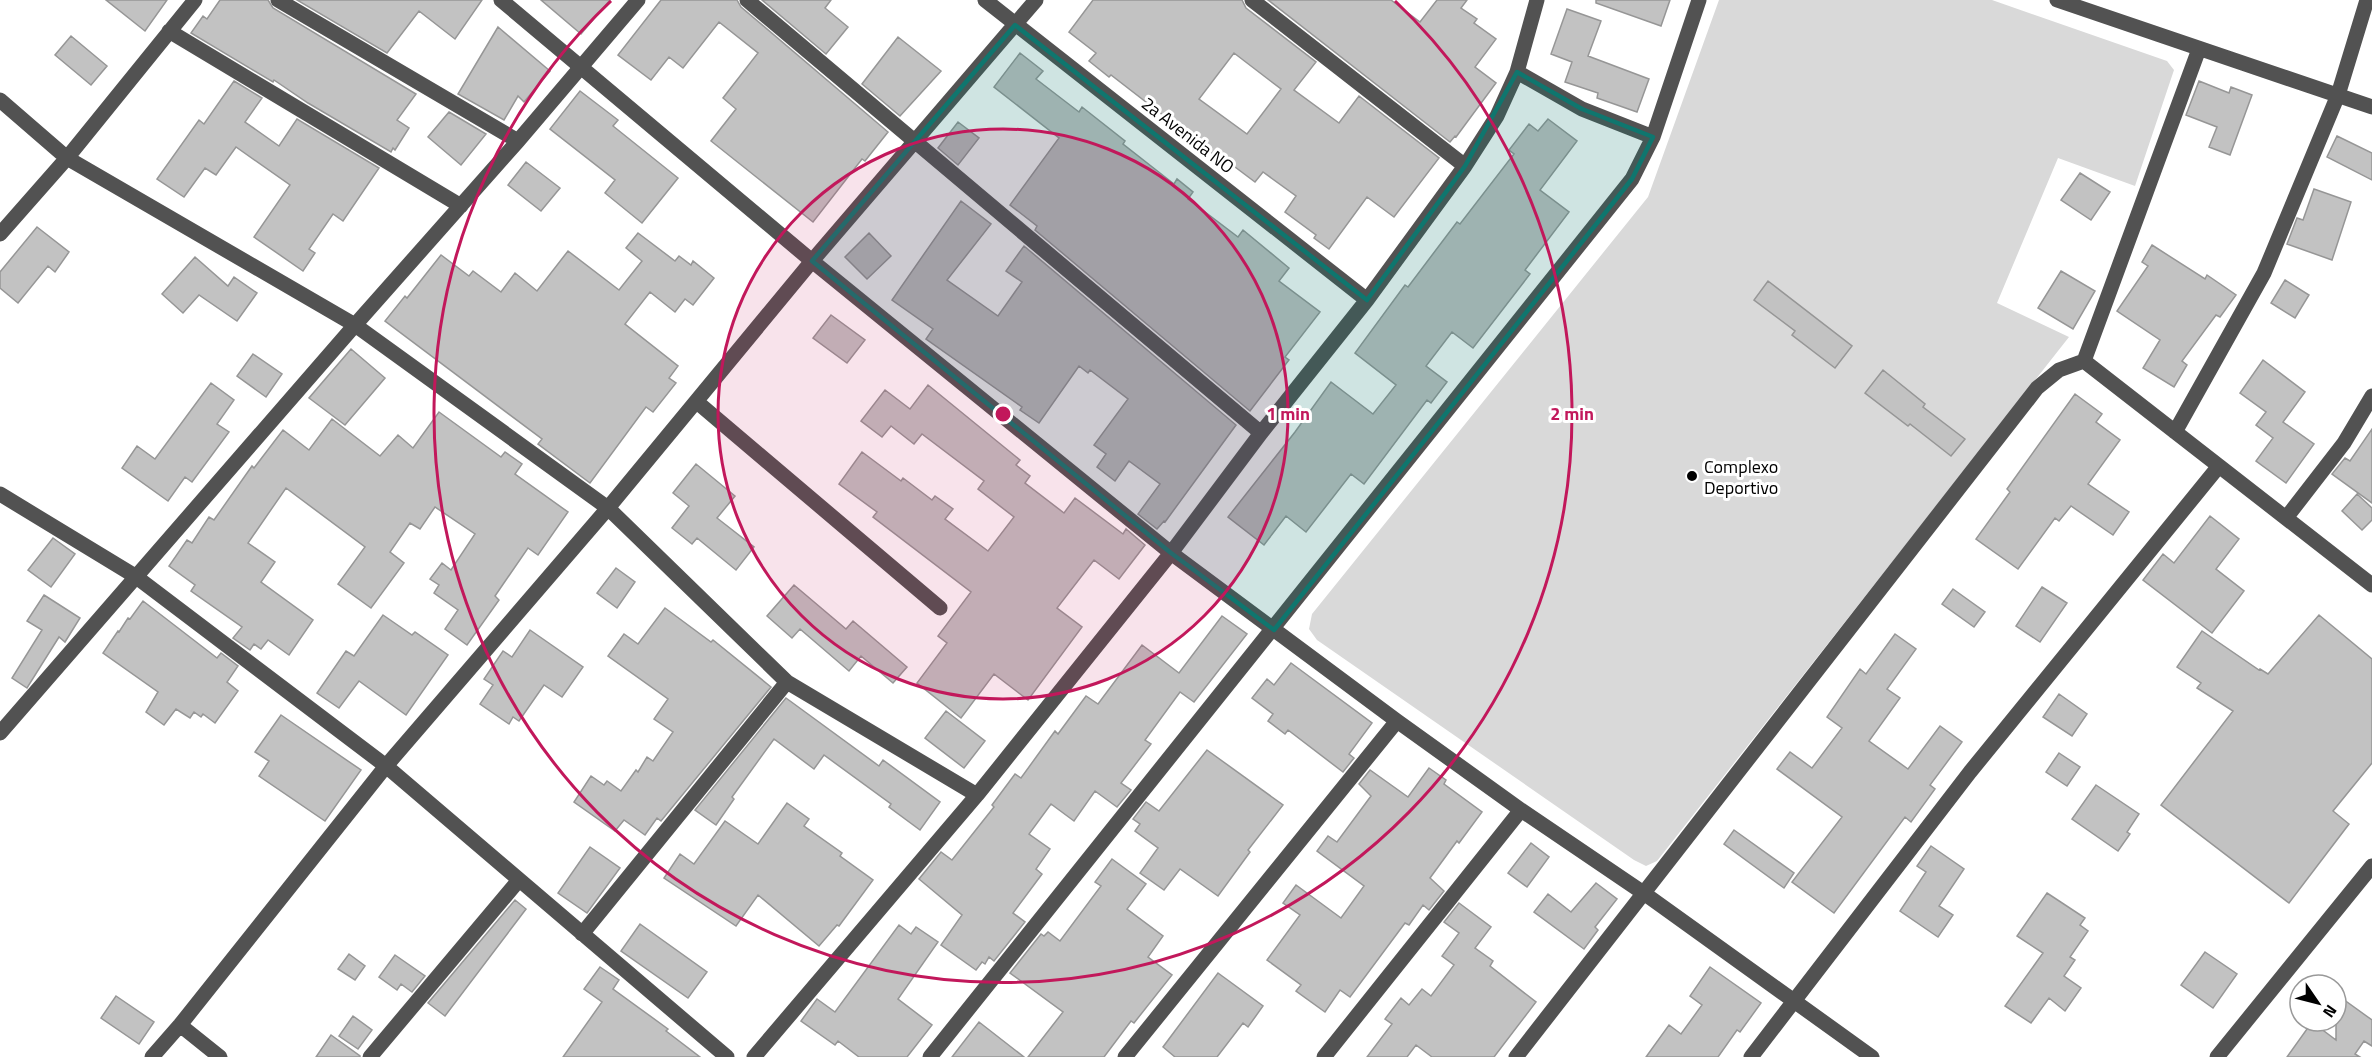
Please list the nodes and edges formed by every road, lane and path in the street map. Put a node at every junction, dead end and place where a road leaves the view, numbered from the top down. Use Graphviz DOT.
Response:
graph roads {
  1 [pos="195,0"];
  2 [pos="278,0"];
  3 [pos="501,0"];
  4 [pos="639,0"];
  5 [pos="747,0"];
  6 [pos="986,0"];
  7 [pos="1036,0"];
  8 [pos="1252,0"];
  9 [pos="1537,0"];
  10 [pos="1700,0"];
  11 [pos="2057,0"];
  12 [pos="2367,0"];
  13 [pos="1015,24"];
  14 [pos="169,31"];
  15 [pos="2199,49"];
  16 [pos="582,67"];
  17 [pos="1517,72"];
  18 [pos="2338,94"];
  19 [pos="0,100"];
  20 [pos="2372,107"];
  21 [pos="1653,137"];
  22 [pos="519,141"];
  23 [pos="914,142"];
  24 [pos="67,158"];
  25 [pos="1466,166"];
  26 [pos="461,206"];
  27 [pos="0,234"];
  28 [pos="812,261"];
  29 [pos="1367,300"];
  30 [pos="355,325"];
  31 [pos="2084,361"];
  32 [pos="2372,396"];
  33 [pos="697,402"];
  34 [pos="2175,432"];
  35 [pos="1261,434"];
  36 [pos="2219,466"];
  37 [pos="0,494"];
  38 [pos="608,508"];
  39 [pos="2286,518"];
  40 [pos="1171,553"];
  41 [pos="135,576"];
  42 [pos="2372,585"];
  43 [pos="940,608"];
  44 [pos="1274,630"];
  45 [pos="787,682"];
  46 [pos="1397,721"];
  47 [pos="0,733"];
  48 [pos="386,766"];
  49 [pos="977,795"];
  50 [pos="1521,810"];
  51 [pos="2372,866"];
  52 [pos="519,880"];
  53 [pos="1645,894"];
  54 [pos="582,934"];
  55 [pos="1795,1002"];
  56 [pos="180,1025"];
  57 [pos="152,1057"];
  58 [pos="220,1057"];
  59 [pos="370,1057"];
  60 [pos="727,1057"];
  61 [pos="754,1057"];
  62 [pos="930,1057"];
  63 [pos="1125,1057"];
  64 [pos="1324,1057"];
  65 [pos="1516,1057"];
  66 [pos="1751,1057"];
  67 [pos="1872,1057"];
  68 [pos="2217,1057"];
  1 -- 14 [label="street"];
  2 -- 22 [label="street"];
  3 -- 16 [label="street"];
  4 -- 16 [label="street"];
  5 -- 23 [label="street"];
  6 -- 13 [label="street, 2a Avenida NO"];
  7 -- 13 [label="street"];
  8 -- 25 [label="street"];
  9 -- 17 [label="street"];
  10 -- 21 [label="street"];
  11 -- 15 [label="street"];
  12 -- 18 [label="street"];
  13 -- 23 [label="street"];
  13 -- 29 [label="street, 2a Avenida NO"];
  14 -- 24 [label="street"];
  14 -- 26 [label="street"];
  15 -- 18 [label="street"];
  15 -- 31 [label="street"];
  16 -- 22 [label="street"];
  16 -- 28 [label="street"];
  17 -- 21 [label="street"];
  17 -- 25 [label="street"];
  18 -- 20 [label="street"];
  18 -- 34 [label="street"];
  19 -- 24 [label="street"];
  21 -- 44 [label="street"];
  22 -- 26 [label="street"];
  23 -- 28 [label="street"];
  23 -- 35 [label="street"];
  24 -- 27 [label="street"];
  24 -- 30 [label="street"];
  25 -- 29 [label="street"];
  26 -- 30 [label="street"];
  28 -- 33 [label="street"];
  28 -- 40 [label="street"];
  29 -- 35 [label="street"];
  30 -- 38 [label="street"];
  30 -- 41 [label="street"];
  31 -- 34 [label="street"];
  31 -- 53 [label="street"];
  32 -- 39 [label="street"];
  33 -- 38 [label="street"];
  33 -- 43 [label="street"];
  34 -- 36 [label="street"];
  35 -- 40 [label="street"];
  36 -- 39 [label="street"];
  36 -- 55 [label="street"];
  37 -- 41 [label="street"];
  38 -- 45 [label="street"];
  38 -- 48 [label="street"];
  39 -- 42 [label="street"];
  40 -- 44 [label="street"];
  40 -- 49 [label="street"];
  41 -- 47 [label="street"];
  41 -- 48 [label="street"];
  44 -- 46 [label="street"];
  44 -- 62 [label="street"];
  45 -- 49 [label="street"];
  45 -- 54 [label="street"];
  46 -- 50 [label="street"];
  46 -- 63 [label="street"];
  48 -- 52 [label="street"];
  48 -- 56 [label="street"];
  49 -- 61 [label="street"];
  50 -- 53 [label="street"];
  50 -- 64 [label="street"];
  51 -- 68 [label="street"];
  52 -- 54 [label="street"];
  52 -- 59 [label="street"];
  53 -- 55 [label="street"];
  53 -- 65 [label="street"];
  54 -- 60 [label="street"];
  55 -- 66 [label="street"];
  55 -- 67 [label="street"];
  56 -- 57 [label="street"];
  56 -- 58 [label="street"];
}
